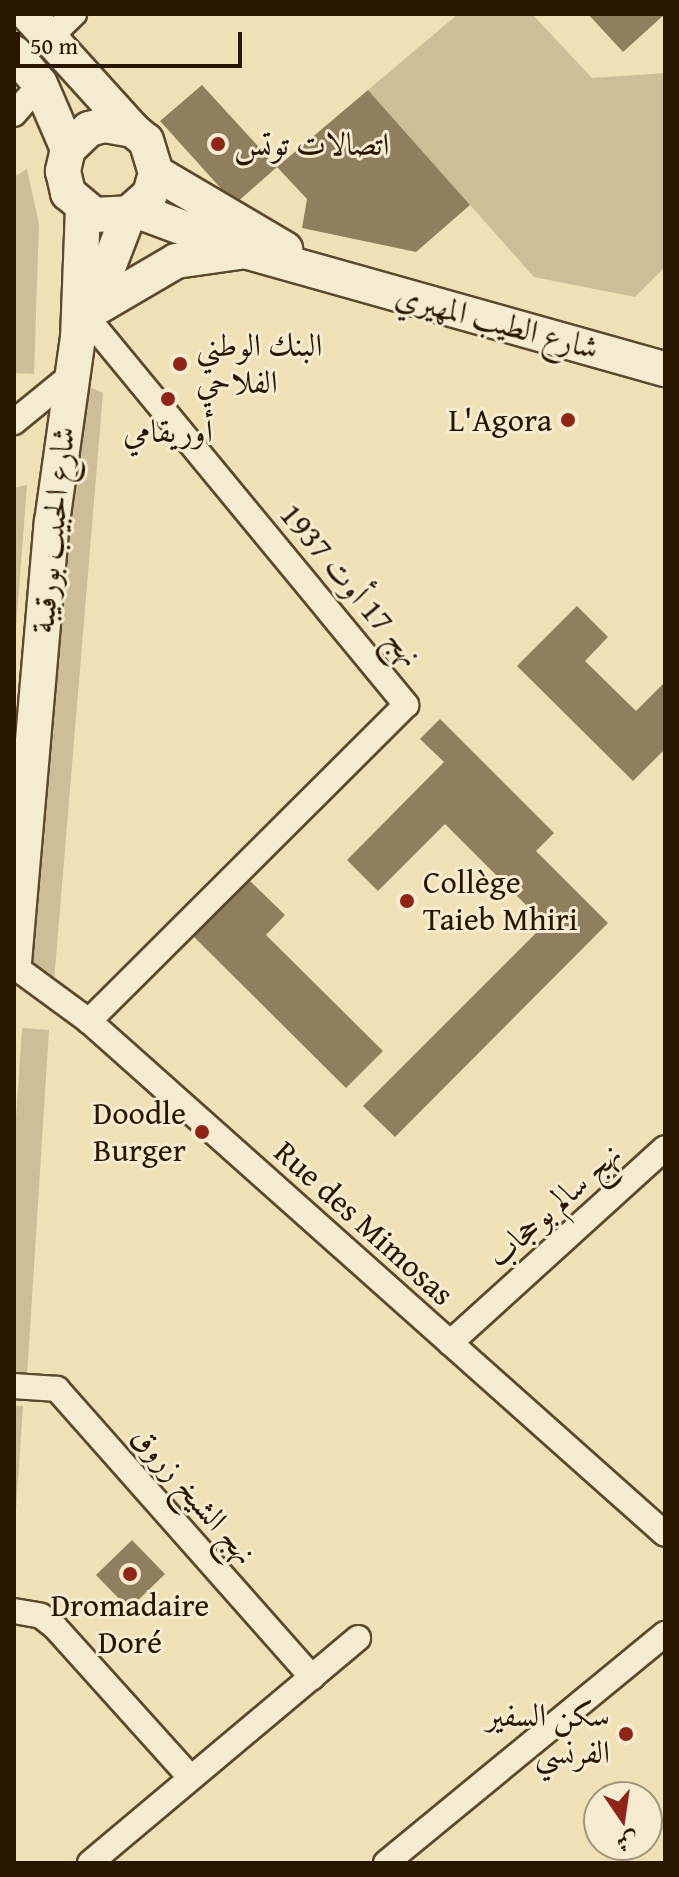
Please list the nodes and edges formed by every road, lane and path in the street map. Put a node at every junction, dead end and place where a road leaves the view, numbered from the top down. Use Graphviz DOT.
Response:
graph roads {
  1 [pos="74,14"];
  2 [pos="38,26"];
  3 [pos="14,53"];
  4 [pos="40,84"];
  5 [pos="14,114"];
  6 [pos="133,130"];
  7 [pos="68,149"];
  8 [pos="156,173"];
  9 [pos="83,209"];
  10 [pos="132,212"];
  11 [pos="248,252"];
  12 [pos="330,275"];
  13 [pos="85,321"];
  14 [pos="665,369"];
  15 [pos="69,377"];
  16 [pos="14,422"];
  17 [pos="14,964"];
  18 [pos="89,1021"];
  19 [pos="665,1148"];
  20 [pos="450,1343"];
  21 [pos="14,1386"];
  22 [pos="665,1534"];
  23 [pos="14,1611"];
  24 [pos="665,1634"];
  25 [pos="358,1638"];
  26 [pos="312,1677"];
  27 [pos="191,1778"];
  28 [pos="90,1863"];
  29 [pos="386,1863"];
  1 -- 2 [label="street"];
  2 -- 6 [label="main road"];
  3 -- 4 [label="main road"];
  4 -- 5 [label="street"];
  4 -- 7 [label="main road"];
  6 -- 7 [label="main road"];
  6 -- 8 [label="main road"];
  7 -- 9 [label="main road"];
  8 -- 10 [label="main road"];
  8 -- 12 [label="main road, شارع الطيب المهيري"];
  9 -- 10 [label="main road"];
  9 -- 13 [label="main road"];
  10 -- 11 [label="main road, شارع الطيب المهيري"];
  10 -- 13 [label="main road"];
  11 -- 12 [label="main road, شارع الطيب المهيري"];
  11 -- 13 [label="main road"];
  12 -- 14 [label="main road, شارع الطيب المهيري"];
  13 -- 15 [label="main road, شارع الحبيب بورقيبة"];
  13 -- 18 [label="street, نهج 17 أوت 1937"];
  15 -- 16 [label="street"];
  15 -- 17 [label="main road, شارع الحبيب بورقيبة"];
  17 -- 18 [label="street, Rue des Mimosas"];
  18 -- 20 [label="street, Rue des Mimosas"];
  19 -- 20 [label="street, نهج سالم بوحجاب"];
  20 -- 22 [label="street, Rue des Mimosas"];
  21 -- 26 [label="street, نهج الشيخ زروق"];
  23 -- 27 [label="street"];
  24 -- 29 [label="street"];
  25 -- 26 [label="street"];
  26 -- 27 [label="street"];
  27 -- 28 [label="street"];
}
